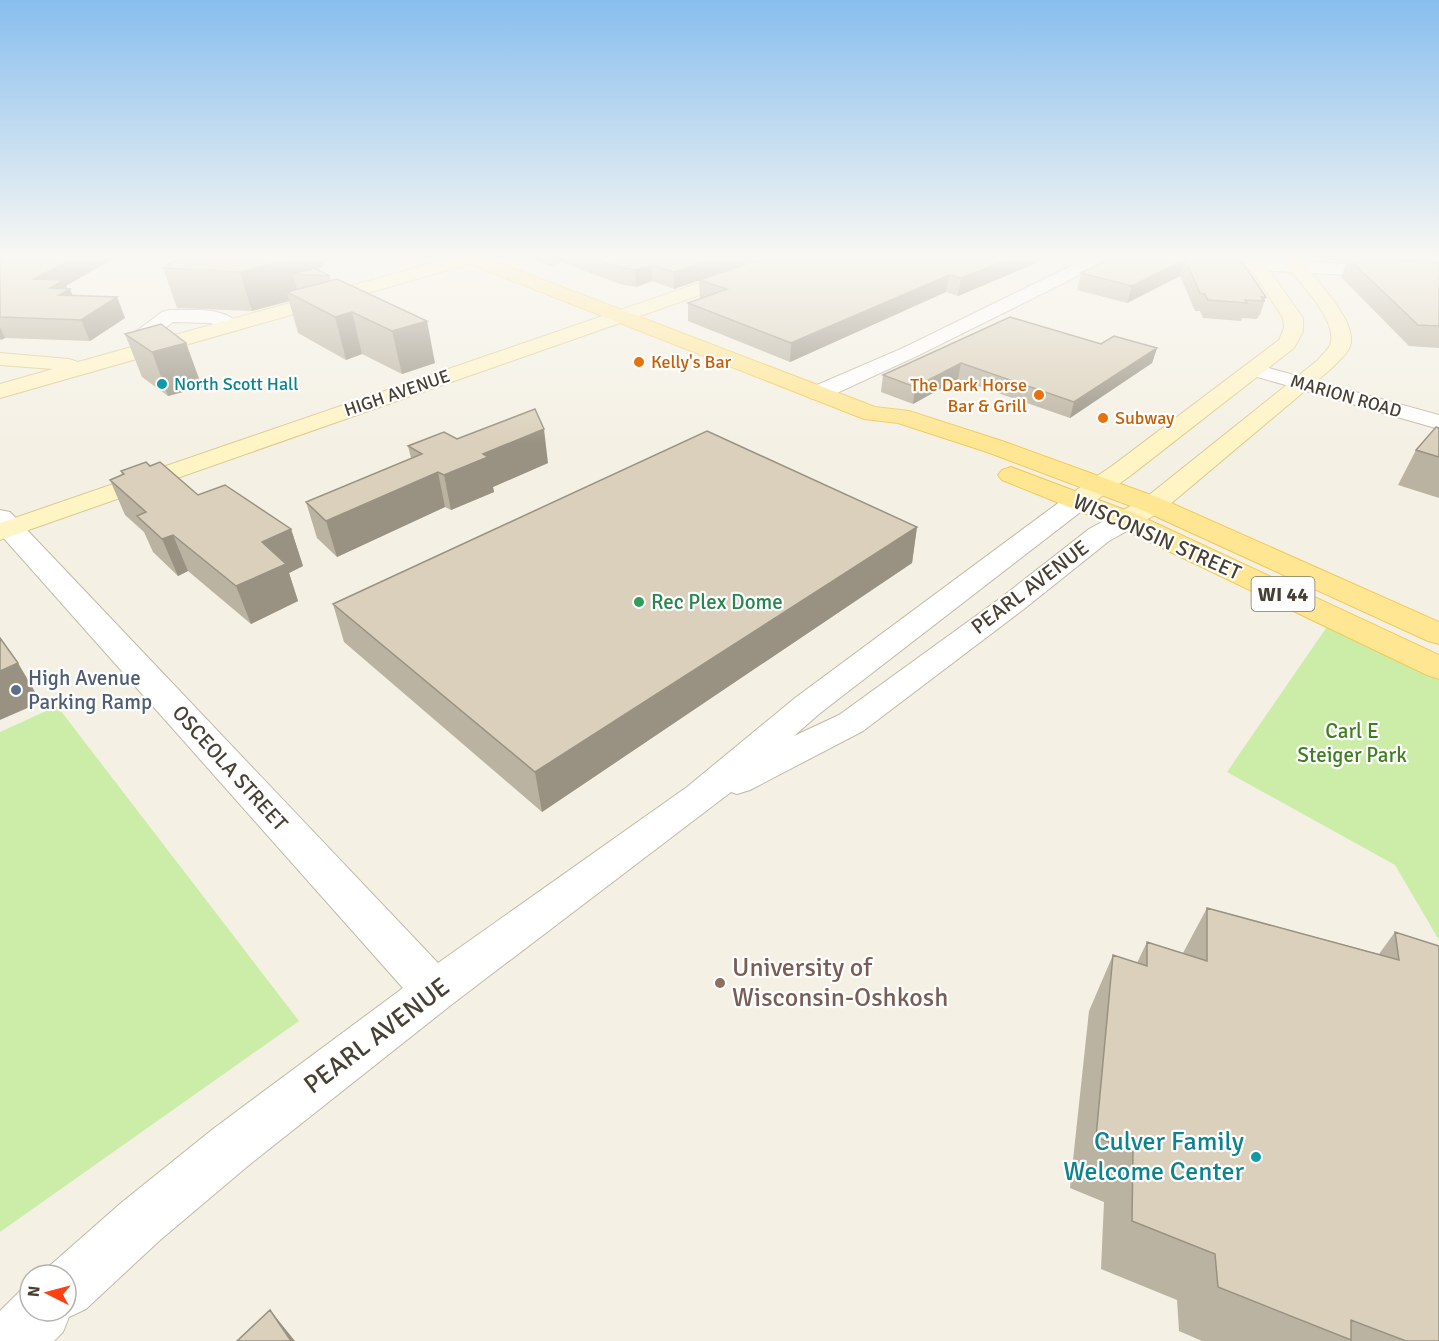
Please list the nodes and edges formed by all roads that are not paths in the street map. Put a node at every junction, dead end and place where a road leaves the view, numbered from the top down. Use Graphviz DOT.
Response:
graph roads {
  1 [pos="166,319"];
  2 [pos="218,319"];
  3 [pos="256,319"];
  4 [pos="617,319"];
  5 [pos="626,319"];
  6 [pos="977,319"];
  7 [pos="1292,319"];
  8 [pos="1335,319"];
  9 [pos="230,326"];
  10 [pos="145,350"];
  11 [pos="0,359"];
  12 [pos="82,368"];
  13 [pos="1254,370"];
  14 [pos="1300,384"];
  15 [pos="0,391"];
  16 [pos="818,393"];
  17 [pos="1439,422"];
  18 [pos="1090,493"];
  19 [pos="1139,512"];
  20 [pos="3,526"];
  21 [pos="1439,634"];
  22 [pos="1439,668"];
  23 [pos="699,797"];
  24 [pos="435,991"];
  25 [pos="78,1278"];
  26 [pos="30,1323"];
  27 [pos="12,1341"];
  1 -- 10 [label="street"];
  2 -- 9 [label="street"];
  3 -- 9 [label="street"];
  4 -- 20 [label="street, HIGH AVENUE"];
  5 -- 16 [label="main road, WISCONSIN STREET / WI 44"];
  6 -- 16 [label="street"];
  7 -- 13 [label="street, PEARL AVENUE"];
  8 -- 14 [label="street, PEARL AVENUE"];
  9 -- 10 [label="street"];
  10 -- 12 [label="street"];
  11 -- 12 [label="street"];
  12 -- 15 [label="street"];
  13 -- 14 [label="street, MARION ROAD"];
  13 -- 18 [label="street, PEARL AVENUE"];
  14 -- 17 [label="street, MARION ROAD"];
  14 -- 19 [label="street, PEARL AVENUE"];
  16 -- 18 [label="main road, WISCONSIN STREET / WI 44"];
  18 -- 19 [label="main road, WISCONSIN STREET / WI 44"];
  18 -- 23 [label="street, PEARL AVENUE"];
  19 -- 21 [label="main road, WISCONSIN STREET / WI 44"];
  19 -- 22 [label="main road, WISCONSIN STREET / WI 44"];
  19 -- 23 [label="street, PEARL AVENUE"];
  20 -- 24 [label="street, OSCEOLA STREET"];
  23 -- 24 [label="street, PEARL AVENUE"];
  24 -- 25 [label="street, PEARL AVENUE"];
  26 -- 27 [label="street"];
}
